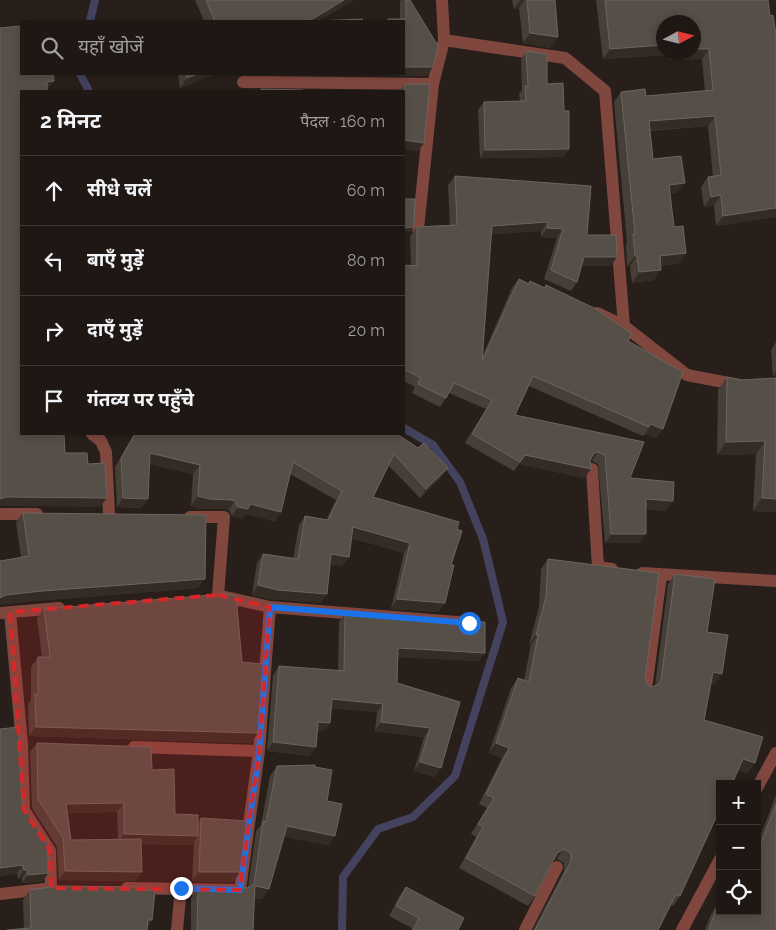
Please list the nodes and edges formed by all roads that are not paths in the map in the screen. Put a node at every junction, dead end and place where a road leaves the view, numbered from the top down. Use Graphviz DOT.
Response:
graph roads {
  1 [pos="442,0"];
  2 [pos="444,40"];
  3 [pos="243,82"];
  4 [pos="433,84"];
  5 [pos="418,229"];
  6 [pos="589,309"];
  7 [pos="624,326"];
  8 [pos="749,385"];
  9 [pos="94,435"];
  10 [pos="592,469"];
  11 [pos="0,514"];
  12 [pos="50,514"];
  13 [pos="109,515"];
  14 [pos="176,516"];
  15 [pos="661,576"];
  16 [pos="776,581"];
  17 [pos="70,607"];
  18 [pos="270,607"];
  19 [pos="5,612"];
  20 [pos="469,623"];
  21 [pos="646,689"];
  22 [pos="121,747"];
  23 [pos="259,751"];
  24 [pos="776,753"];
  25 [pos="761,781"];
  26 [pos="716,866"];
  27 [pos="558,867"];
  28 [pos="116,888"];
  29 [pos="181,888"];
  30 [pos="0,894"];
  31 [pos="177,930"];
  32 [pos="525,930"];
  33 [pos="682,930"];
  1 -- 2 [label="street"];
  2 -- 4 [label="street"];
  2 -- 7 [label="street"];
  3 -- 4 [label="street"];
  4 -- 5 [label="street"];
  6 -- 7 [label="street"];
  7 -- 8 [label="street"];
  9 -- 13 [label="street"];
  10 -- 15 [label="street"];
  11 -- 12 [label="street"];
  14 -- 18 [label="street"];
  15 -- 16 [label="street"];
  15 -- 21 [label="street"];
  17 -- 19 [label="street"];
  18 -- 20 [label="street"];
  18 -- 23 [label="street"];
  19 -- 30 [label="street"];
  22 -- 23 [label="street"];
  23 -- 29 [label="street"];
  24 -- 25 [label="street"];
  26 -- 33 [label="street"];
  27 -- 32 [label="street"];
  28 -- 29 [label="street"];
  29 -- 31 [label="street"];
}
